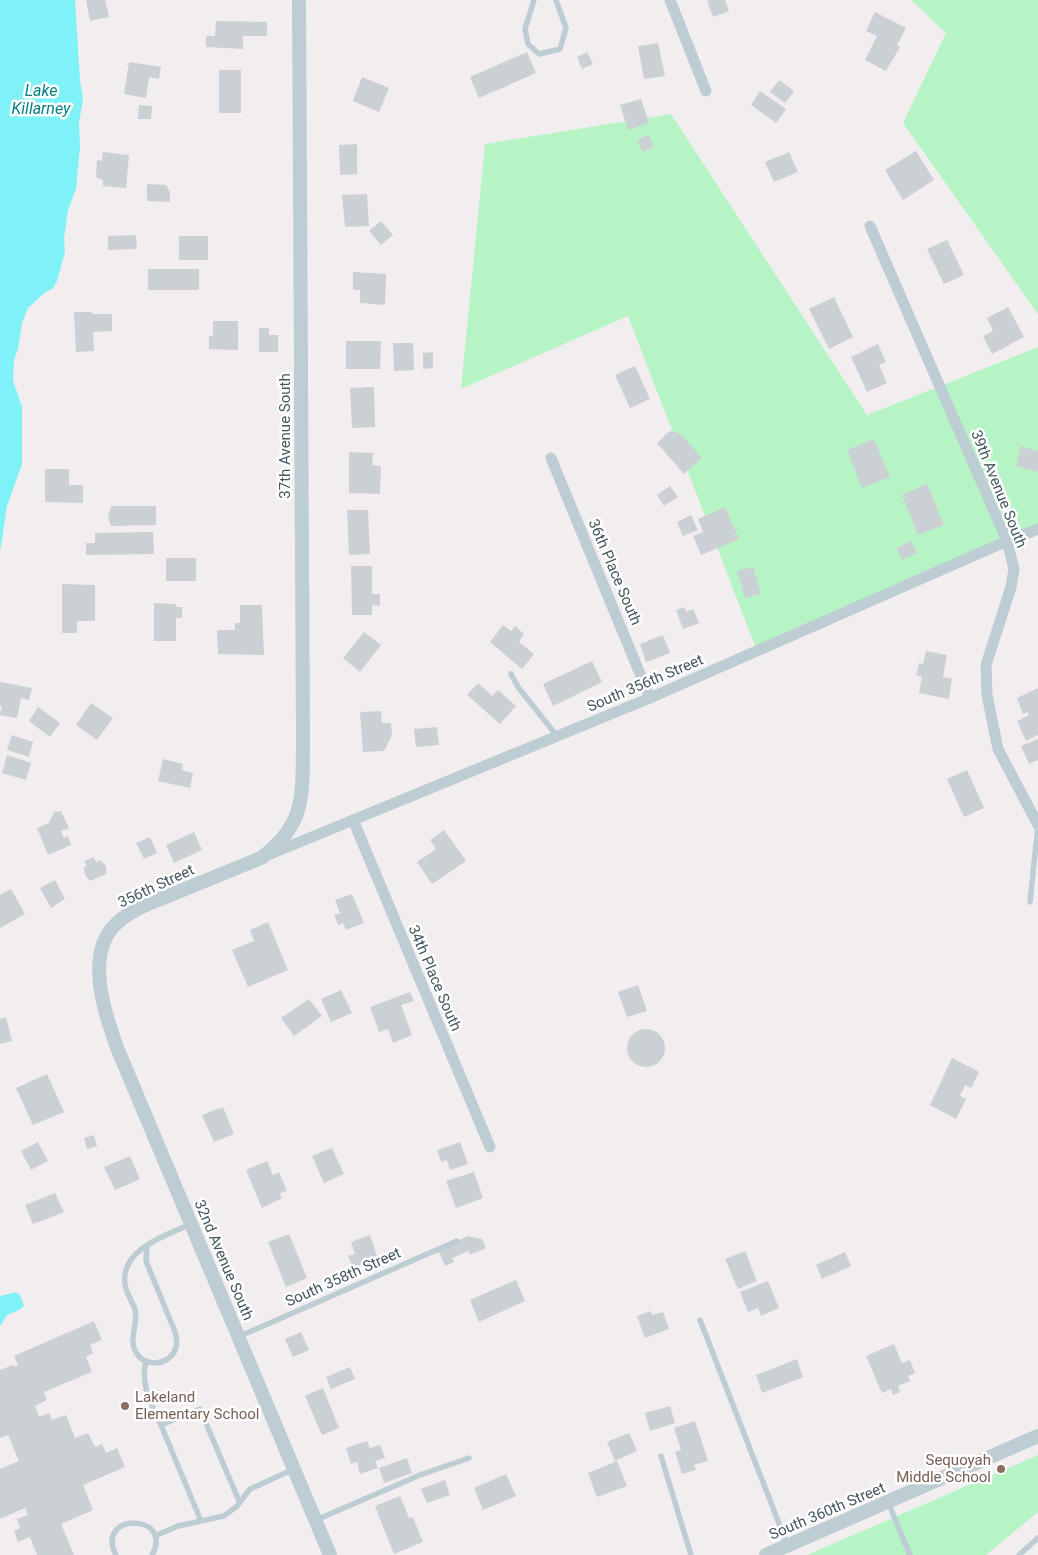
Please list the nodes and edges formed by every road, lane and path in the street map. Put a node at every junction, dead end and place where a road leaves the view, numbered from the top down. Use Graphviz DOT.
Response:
graph roads {
  1 [pos="299,0"];
  2 [pos="534,0"];
  3 [pos="556,0"];
  4 [pos="670,0"];
  5 [pos="706,91"];
  6 [pos="870,226"];
  7 [pos="551,458"];
  8 [pos="1038,529"];
  9 [pos="1007,541"];
  10 [pos="511,674"];
  11 [pos="650,698"];
  12 [pos="557,736"];
  13 [pos="353,820"];
  14 [pos="1038,825"];
  15 [pos="261,858"];
  16 [pos="1030,902"];
  17 [pos="99,974"];
  18 [pos="490,1147"];
  19 [pos="191,1224"];
  20 [pos="457,1241"];
  21 [pos="147,1245"];
  22 [pos="700,1320"];
  23 [pos="238,1337"];
  24 [pos="146,1361"];
  25 [pos="161,1425"];
  26 [pos="1038,1436"];
  27 [pos="661,1456"];
  28 [pos="469,1458"];
  29 [pos="294,1469"];
  30 [pos="239,1501"];
  31 [pos="888,1502"];
  32 [pos="201,1521"];
  33 [pos="316,1521"];
  34 [pos="155,1536"];
  35 [pos="1038,1538"];
  36 [pos="788,1546"];
  37 [pos="116,1555"];
  38 [pos="152,1555"];
  39 [pos="330,1555"];
  40 [pos="691,1555"];
  41 [pos="766,1555"];
  42 [pos="910,1555"];
  43 [pos="1019,1555"];
  1 -- 15 [label="street, 37th Avenue South"];
  2 -- 3 [label="lane"];
  4 -- 5 [label="street"];
  6 -- 9 [label="street, 39th Avenue South"];
  7 -- 11 [label="street, 36th Place South"];
  8 -- 9 [label="street, South 356th Street"];
  9 -- 11 [label="street, South 356th Street"];
  9 -- 14 [label="street, 39th Avenue South"];
  10 -- 12 [label="lane"];
  11 -- 12 [label="street, South 356th Street"];
  12 -- 13 [label="street, South 356th Street"];
  13 -- 15 [label="street, South 356th Street"];
  13 -- 18 [label="street, 34th Place South"];
  14 -- 16 [label="lane"];
  15 -- 17 [label="street, 356th Street"];
  17 -- 19 [label="street, 32nd Avenue South"];
  19 -- 21 [label="lane"];
  19 -- 23 [label="street, 32nd Avenue South"];
  20 -- 23 [label="lane, South 358th Street"];
  21 -- 24 [label="lane"];
  21 -- 24 [label="lane"];
  22 -- 36 [label="lane"];
  23 -- 29 [label="street, 32nd Avenue South"];
  24 -- 25 [label="lane"];
  25 -- 30 [label="lane"];
  25 -- 32 [label="lane"];
  26 -- 31 [label="street, South 360th Street"];
  27 -- 40 [label="lane"];
  28 -- 33 [label="lane"];
  29 -- 30 [label="lane"];
  29 -- 33 [label="street, 32nd Avenue South"];
  30 -- 32 [label="lane"];
  31 -- 36 [label="street, South 360th Street"];
  31 -- 42 [label="lane"];
  32 -- 34 [label="lane"];
  33 -- 39 [label="street, 32nd Avenue South"];
  34 -- 37 [label="lane"];
  34 -- 38 [label="lane"];
  35 -- 43 [label="lane"];
  36 -- 41 [label="street, South 360th Street"];
}
